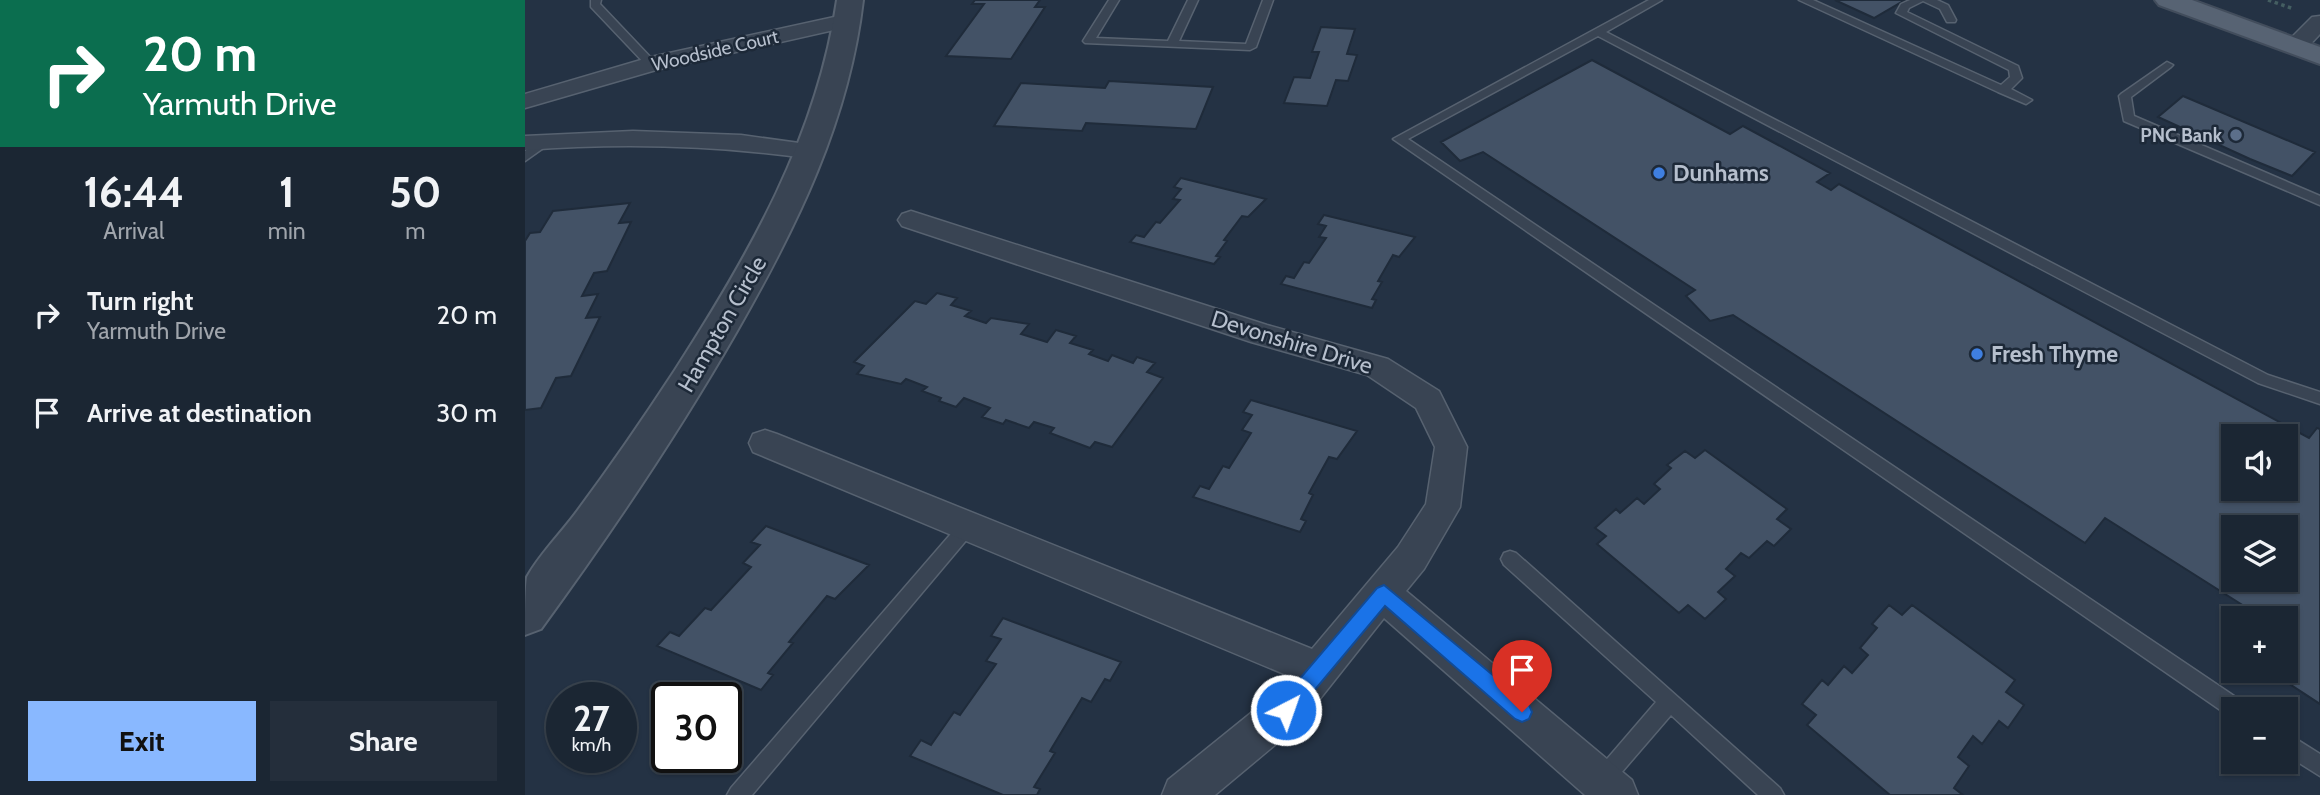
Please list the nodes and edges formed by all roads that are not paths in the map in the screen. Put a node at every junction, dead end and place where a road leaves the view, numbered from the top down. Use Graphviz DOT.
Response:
graph roads {
  1 [pos="596,0"];
  2 [pos="1114,0"];
  3 [pos="1193,0"];
  4 [pos="1268,0"];
  5 [pos="1657,0"];
  6 [pos="1804,0"];
  7 [pos="1919,0"];
  8 [pos="1929,0"];
  9 [pos="2168,0"];
  10 [pos="849,10"];
  11 [pos="1951,20"];
  12 [pos="2320,22"];
  13 [pos="1596,31"];
  14 [pos="1172,44"];
  15 [pos="2307,51"];
  16 [pos="651,64"];
  17 [pos="2167,65"];
  18 [pos="583,84"];
  19 [pos="2002,90"];
  20 [pos="2026,100"];
  21 [pos="525,101"];
  22 [pos="532,147"];
  23 [pos="812,151"];
  24 [pos="2320,201"];
  25 [pos="911,220"];
  26 [pos="2320,398"];
  27 [pos="765,443"];
  28 [pos="968,526"];
  29 [pos="1510,559"];
  30 [pos="1384,594"];
  31 [pos="525,614"];
  32 [pos="1320,670"];
  33 [pos="2221,699"];
  34 [pos="1670,701"];
  35 [pos="2298,751"];
  36 [pos="2320,766"];
  37 [pos="1610,788"];
  38 [pos="738,795"];
  39 [pos="1183,795"];
  40 [pos="1773,795"];
  1 -- 16 [label="lane"];
  2 -- 14 [label="lane"];
  3 -- 14 [label="lane"];
  4 -- 14 [label="lane"];
  5 -- 13 [label="lane"];
  6 -- 19 [label="lane"];
  7 -- 19 [label="lane"];
  8 -- 11 [label="lane"];
  9 -- 15 [label="main road"];
  10 -- 16 [label="street, Woodside Court"];
  10 -- 23 [label="street, Hampton Circle"];
  12 -- 15 [label="street"];
  13 -- 26 [label="lane"];
  13 -- 33 [label="lane"];
  16 -- 18 [label="street, Woodside Court"];
  17 -- 24 [label="lane"];
  18 -- 21 [label="street, Woodside Court"];
  18 -- 22 [label="street"];
  19 -- 20 [label="lane"];
  22 -- 23 [label="street"];
  23 -- 31 [label="street, Hampton Circle"];
  25 -- 30 [label="street, Devonshire Drive"];
  27 -- 28 [label="street"];
  28 -- 32 [label="street"];
  28 -- 38 [label="lane"];
  29 -- 34 [label="lane"];
  30 -- 32 [label="street, Devonshire Drive"];
  30 -- 37 [label="street"];
  32 -- 39 [label="street, Devonshire Drive"];
  34 -- 37 [label="lane"];
  34 -- 40 [label="lane"];
  35 -- 36 [label="lane"];
}
